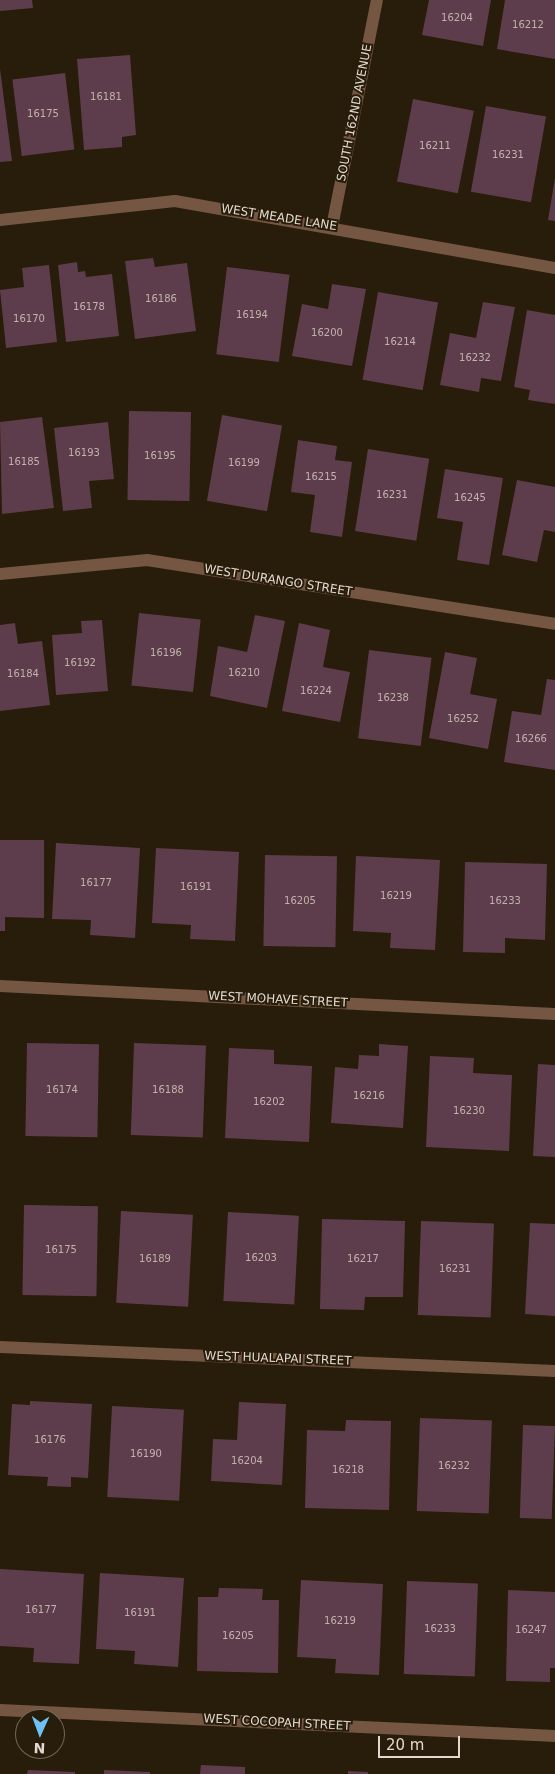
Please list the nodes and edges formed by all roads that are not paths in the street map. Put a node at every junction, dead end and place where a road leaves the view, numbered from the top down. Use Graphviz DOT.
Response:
graph roads {
  1 [pos="376,0"];
  2 [pos="0,220"];
  3 [pos="332,226"];
  4 [pos="555,268"];
  5 [pos="0,574"];
  6 [pos="555,624"];
  7 [pos="0,986"];
  8 [pos="555,1014"];
  9 [pos="0,1347"];
  10 [pos="555,1371"];
  11 [pos="0,1710"];
  12 [pos="555,1736"];
  1 -- 3 [label="street, SOUTH 162ND AVENUE"];
  2 -- 3 [label="street, WEST MEADE LANE"];
  3 -- 4 [label="street, WEST MEADE LANE"];
  5 -- 6 [label="street, WEST DURANGO STREET"];
  7 -- 8 [label="street, WEST MOHAVE STREET"];
  9 -- 10 [label="street, WEST HUALAPAI STREET"];
  11 -- 12 [label="street, WEST COCOPAH STREET"];
}
